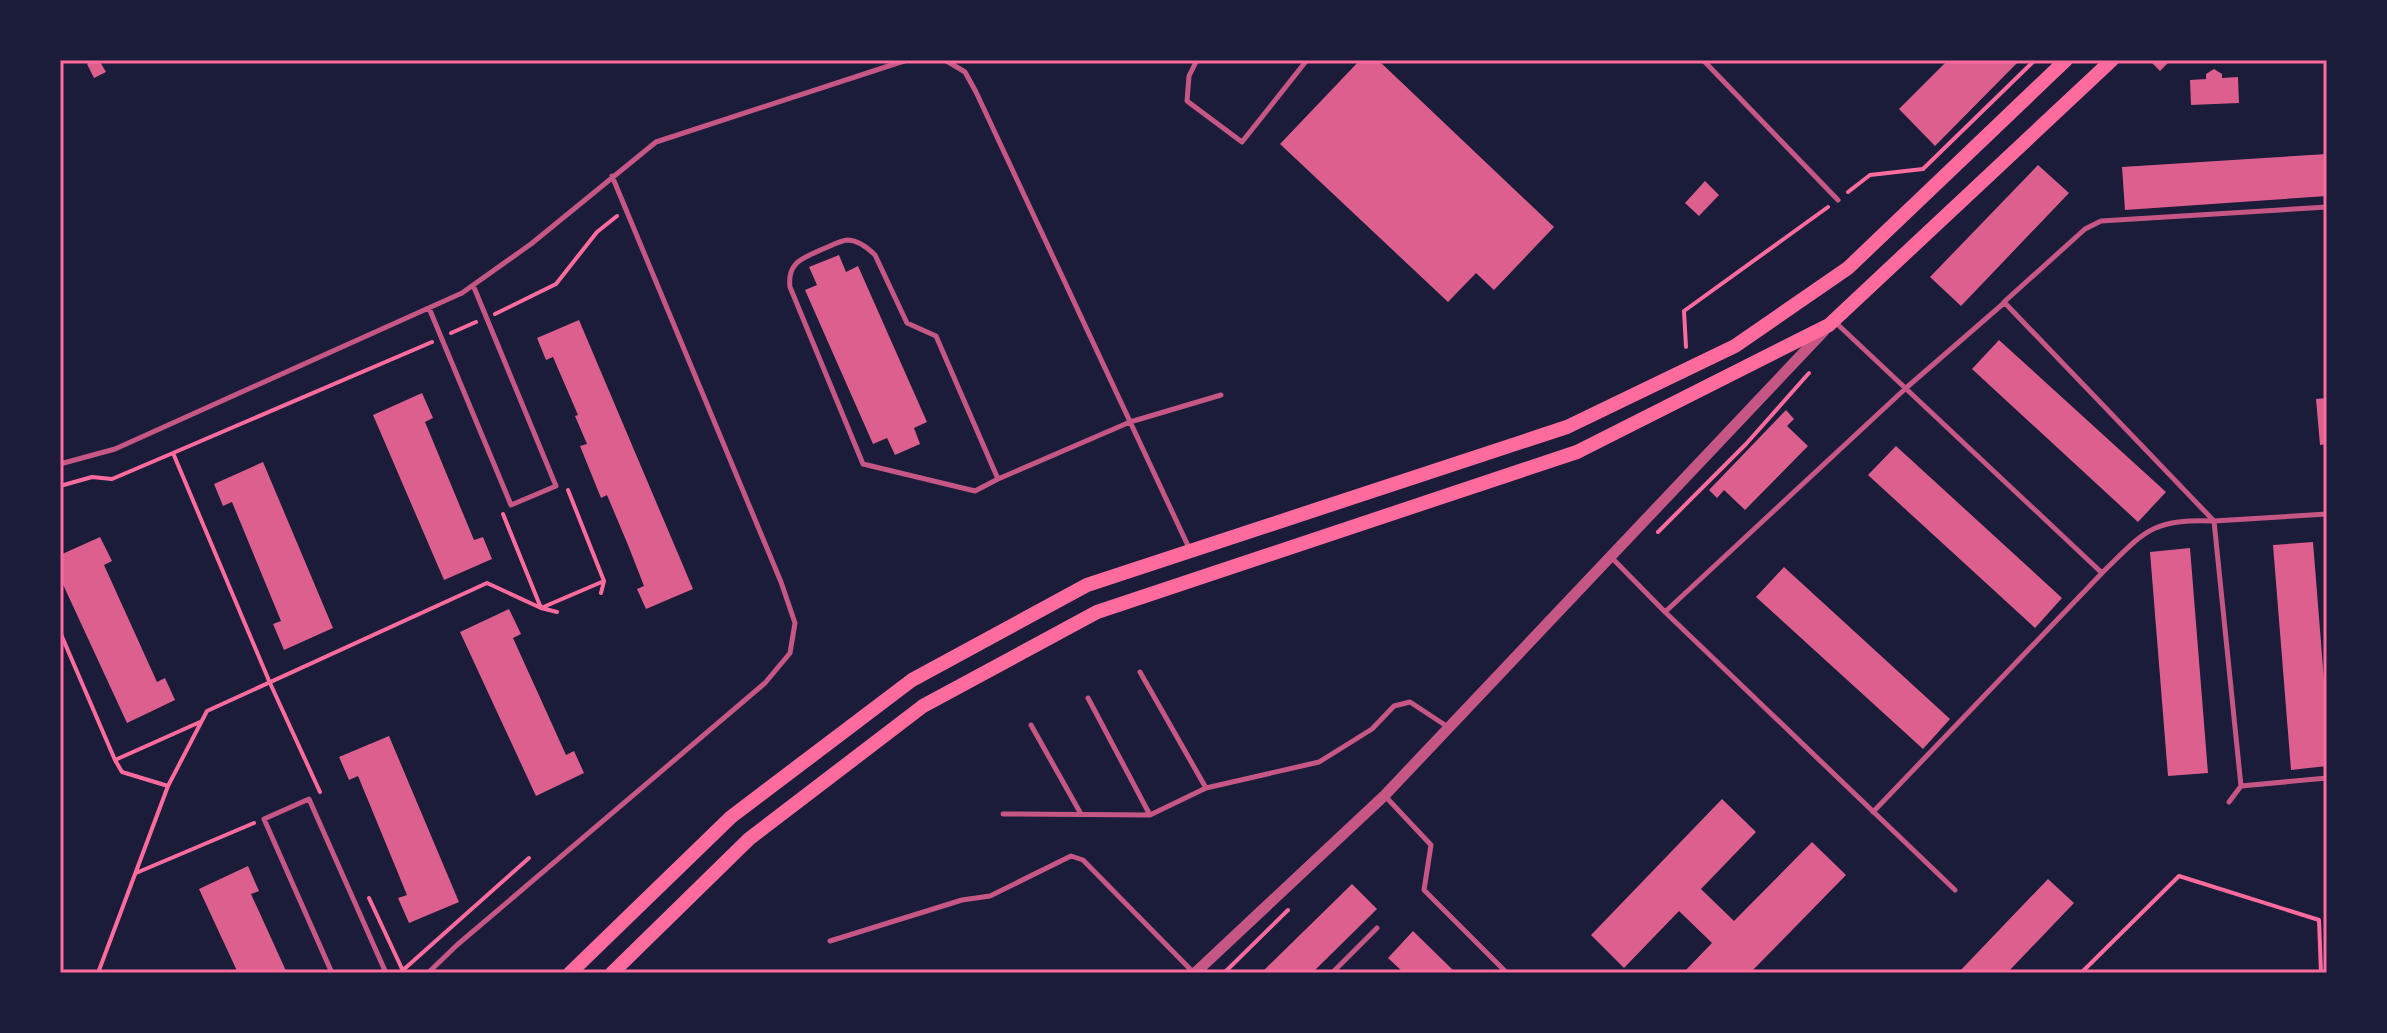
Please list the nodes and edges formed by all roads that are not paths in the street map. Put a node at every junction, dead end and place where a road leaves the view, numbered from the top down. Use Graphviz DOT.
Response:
graph roads {
  1 [pos="907,60"];
  2 [pos="945,60"];
  3 [pos="1197,60"];
  4 [pos="1307,60"];
  5 [pos="1703,60"];
  6 [pos="2066,60"];
  7 [pos="2112,60"];
  8 [pos="612,176"];
  9 [pos="1838,200"];
  10 [pos="2327,207"];
  11 [pos="473,285"];
  12 [pos="2004,302"];
  13 [pos="429,308"];
  14 [pos="1831,323"];
  15 [pos="1906,388"];
  16 [pos="1221,395"];
  17 [pos="1130,422"];
  18 [pos="60,464"];
  19 [pos="998,479"];
  20 [pos="2327,514"];
  21 [pos="2214,521"];
  22 [pos="1190,551"];
  23 [pos="1610,556"];
  24 [pos="2102,573"];
  25 [pos="1665,612"];
  26 [pos="1140,672"];
  27 [pos="1088,698"];
  28 [pos="1031,725"];
  29 [pos="1449,728"];
  30 [pos="2327,778"];
  31 [pos="2241,786"];
  32 [pos="1206,788"];
  33 [pos="1385,795"];
  34 [pos="2229,802"];
  35 [pos="1873,812"];
  36 [pos="1003,814"];
  37 [pos="1082,815"];
  38 [pos="1150,815"];
  39 [pos="1955,890"];
  40 [pos="1377,928"];
  41 [pos="830,941"];
  42 [pos="332,973"];
  43 [pos="386,973"];
  44 [pos="428,973"];
  45 [pos="570,973"];
  46 [pos="612,973"];
  47 [pos="1195,973"];
  48 [pos="1332,973"];
  49 [pos="1507,973"];
  1 -- 8 [label="lane"];
  2 -- 17 [label="lane"];
  3 -- 4 [label="lane"];
  5 -- 9 [label="lane"];
  6 -- 22 [label="main road"];
  7 -- 14 [label="main road"];
  8 -- 11 [label="lane"];
  8 -- 44 [label="lane"];
  10 -- 12 [label="lane"];
  11 -- 13 [label="lane"];
  11 -- 13 [label="lane"];
  12 -- 15 [label="lane"];
  12 -- 21 [label="lane"];
  13 -- 18 [label="lane"];
  14 -- 15 [label="lane"];
  14 -- 23 [label="street"];
  14 -- 46 [label="main road"];
  15 -- 24 [label="lane"];
  15 -- 25 [label="lane"];
  16 -- 17 [label="lane"];
  17 -- 19 [label="lane"];
  17 -- 22 [label="lane"];
  19 -- 19 [label="lane"];
  20 -- 21 [label="lane"];
  21 -- 24 [label="lane"];
  21 -- 31 [label="lane"];
  22 -- 45 [label="main road"];
  23 -- 25 [label="lane"];
  23 -- 29 [label="street"];
  24 -- 35 [label="lane"];
  25 -- 35 [label="lane"];
  26 -- 32 [label="lane"];
  27 -- 38 [label="lane"];
  28 -- 37 [label="lane"];
  29 -- 32 [label="lane"];
  29 -- 33 [label="street"];
  30 -- 31 [label="lane"];
  31 -- 34 [label="lane"];
  32 -- 38 [label="lane"];
  33 -- 47 [label="street"];
  33 -- 49 [label="lane"];
  35 -- 39 [label="lane"];
  36 -- 37 [label="lane"];
  37 -- 38 [label="lane"];
  40 -- 48 [label="lane"];
  41 -- 47 [label="lane"];
  42 -- 43 [label="lane"];
}
